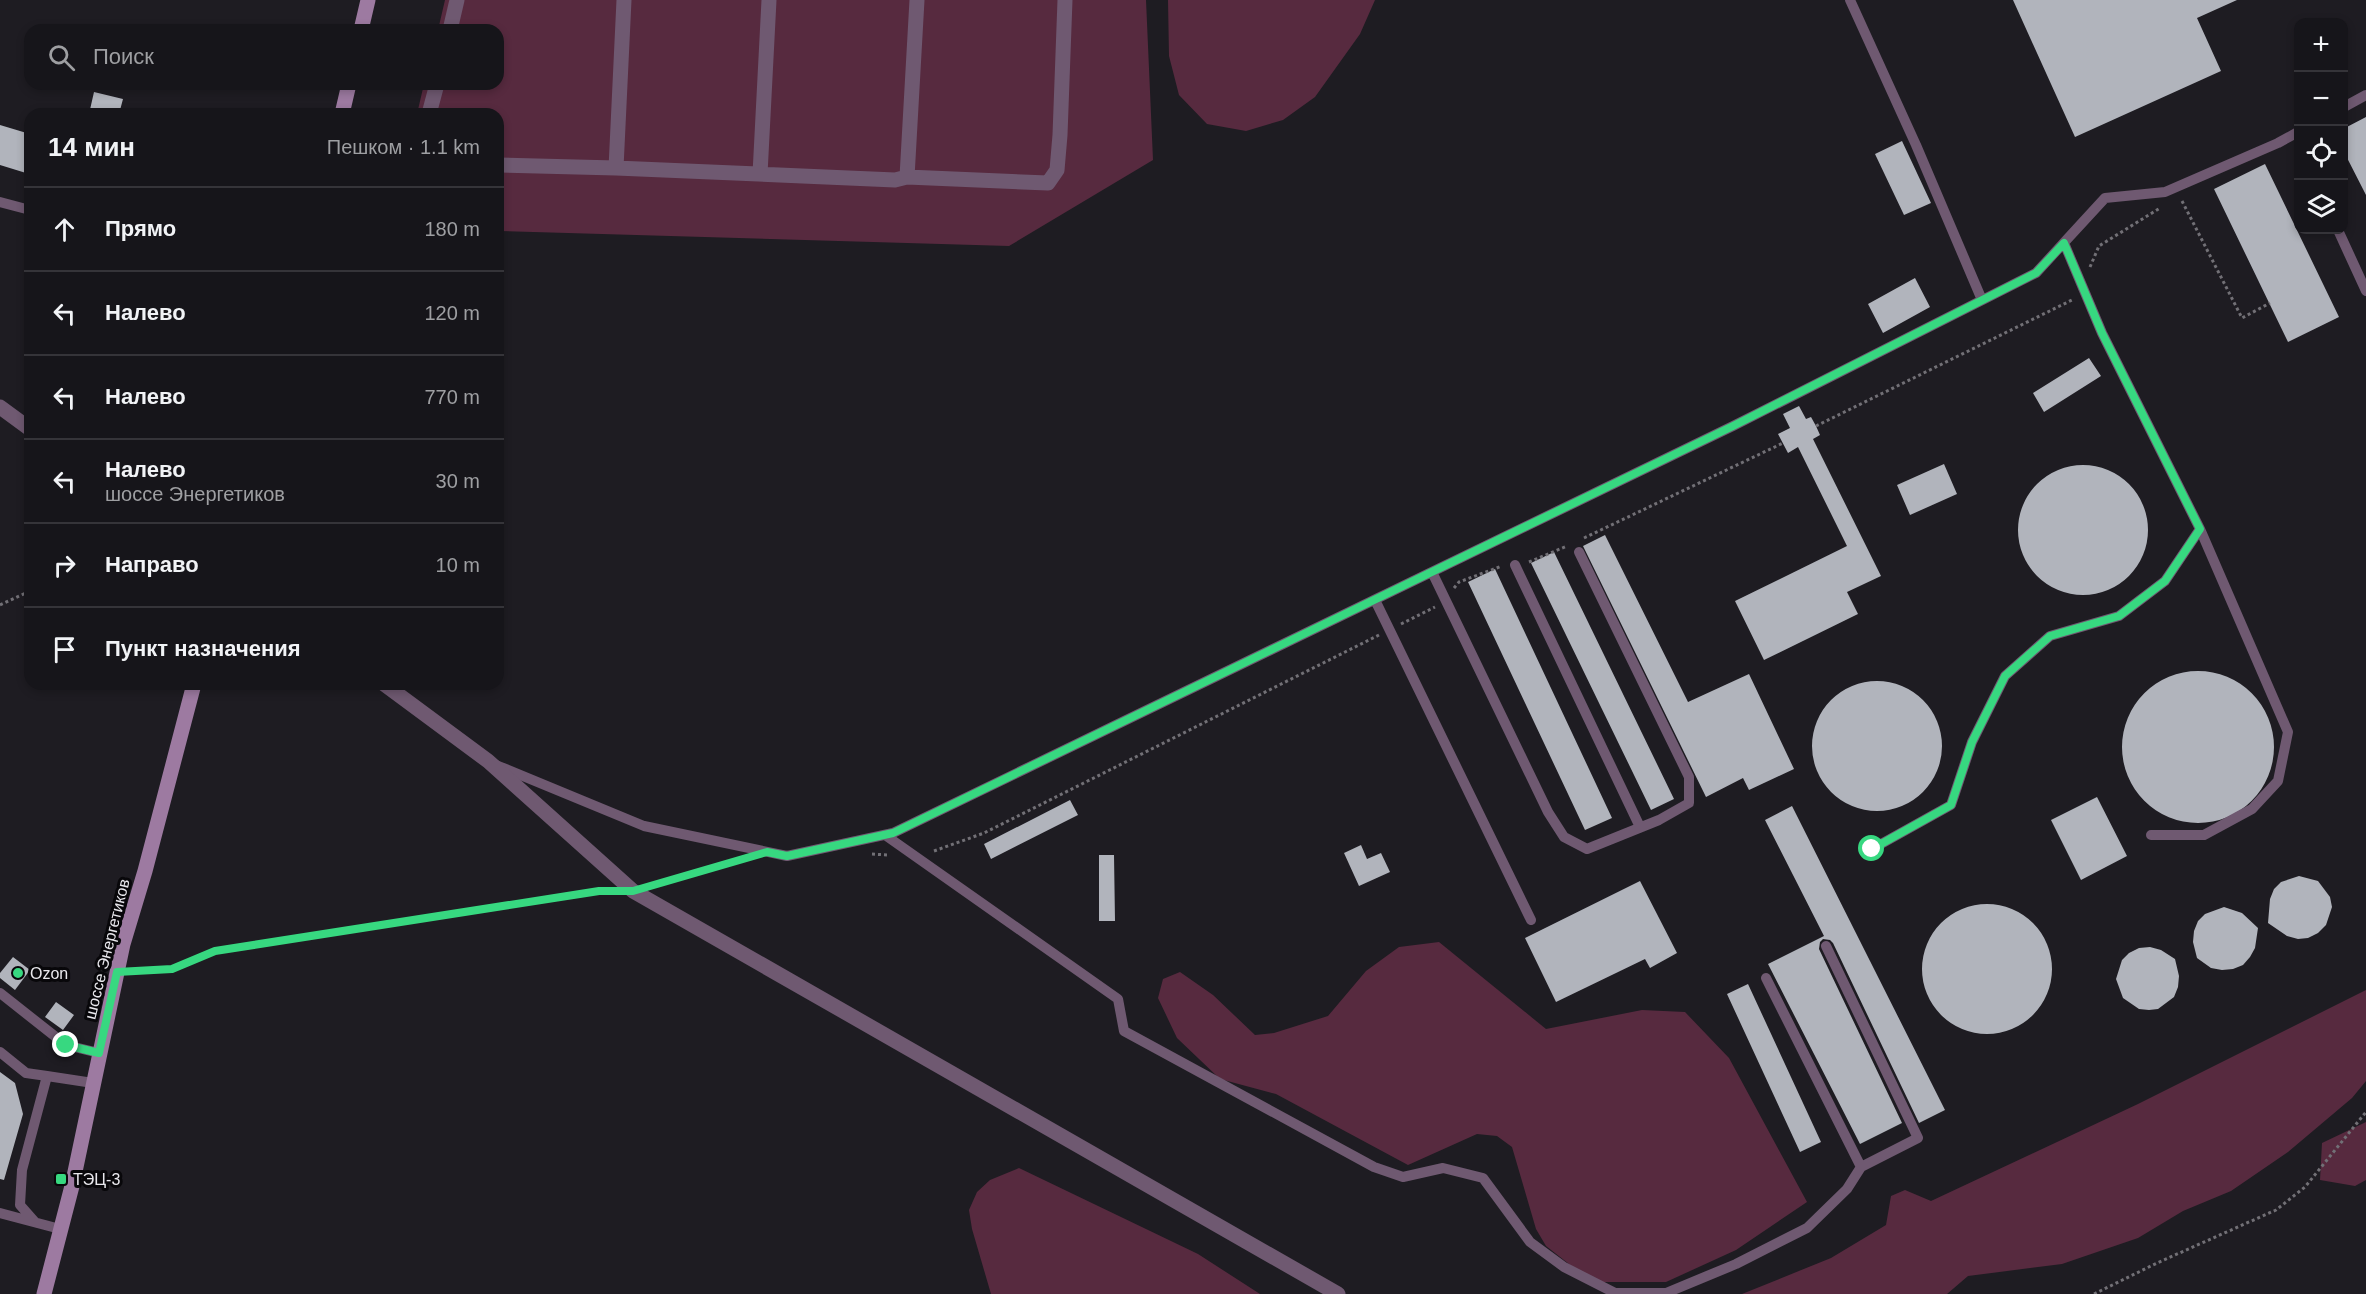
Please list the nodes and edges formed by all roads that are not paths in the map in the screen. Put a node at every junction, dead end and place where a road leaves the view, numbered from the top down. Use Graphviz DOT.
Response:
graph roads {
  1 [pos="368,0"];
  2 [pos="457,0"];
  3 [pos="624,0"];
  4 [pos="769,0"];
  5 [pos="917,0"];
  6 [pos="1065,0"];
  7 [pos="1851,0"];
  8 [pos="362,24"];
  9 [pos="451,24"];
  10 [pos="348,90"];
  11 [pos="435,90"];
  12 [pos="2366,95"];
  13 [pos="2348,104"];
  14 [pos="343,108"];
  15 [pos="431,108"];
  16 [pos="2294,138"];
  17 [pos="504,165"];
  18 [pos="616,168"];
  19 [pos="760,174"];
  20 [pos="907,177"];
  21 [pos="0,202"];
  22 [pos="24,208"];
  23 [pos="2340,234"];
  24 [pos="2064,243"];
  25 [pos="2366,291"];
  26 [pos="1982,300"];
  27 [pos="0,407"];
  28 [pos="24,425"];
  29 [pos="2200,529"];
  30 [pos="1579,552"];
  31 [pos="1515,565"];
  32 [pos="1432,572"];
  33 [pos="1375,600"];
  34 [pos="192,690"];
  35 [pos="392,690"];
  36 [pos="488,761"];
  37 [pos="1640,827"];
  38 [pos="885,835"];
  39 [pos="2151,835"];
  40 [pos="1872,849"];
  41 [pos="1531,920"];
  42 [pos="1826,946"];
  43 [pos="1766,978"];
  44 [pos="0,993"];
  45 [pos="0,1052"];
  46 [pos="99,1053"];
  47 [pos="47,1076"];
  48 [pos="93,1083"];
  49 [pos="1861,1167"];
  50 [pos="0,1213"];
  51 [pos="35,1222"];
  52 [pos="60,1229"];
  53 [pos="44,1294"];
  54 [pos="1338,1294"];
  1 -- 8 [label="main road"];
  2 -- 9 [label="street"];
  3 -- 18 [label="street"];
  4 -- 19 [label="street"];
  5 -- 20 [label="street"];
  6 -- 20 [label="street"];
  7 -- 26 [label="lane"];
  10 -- 14 [label="main road"];
  11 -- 15 [label="street"];
  12 -- 13 [label="lane"];
  16 -- 24 [label="lane"];
  17 -- 18 [label="street"];
  18 -- 19 [label="street"];
  19 -- 20 [label="street"];
  21 -- 22 [label="lane"];
  23 -- 25 [label="lane"];
  24 -- 26 [label="lane"];
  24 -- 29 [label="lane"];
  26 -- 32 [label="lane"];
  27 -- 28 [label="street"];
  29 -- 39 [label="lane"];
  29 -- 40 [label="lane"];
  30 -- 37 [label="lane"];
  31 -- 37 [label="lane"];
  32 -- 33 [label="lane"];
  32 -- 37 [label="lane"];
  33 -- 38 [label="lane"];
  33 -- 41 [label="lane"];
  34 -- 46 [label="main road, шоссе Энергетиков"];
  35 -- 36 [label="street"];
  36 -- 38 [label="lane"];
  36 -- 54 [label="street"];
  38 -- 49 [label="lane"];
  42 -- 49 [label="lane"];
  43 -- 49 [label="lane"];
  44 -- 46 [label="lane"];
  45 -- 47 [label="lane"];
  46 -- 48 [label="main road, шоссе Энергетиков"];
  47 -- 48 [label="lane"];
  47 -- 51 [label="lane"];
  48 -- 52 [label="main road, шоссе Энергетиков"];
  50 -- 51 [label="lane"];
  51 -- 52 [label="lane"];
  52 -- 53 [label="main road, шоссе Энергетиков"];
}
